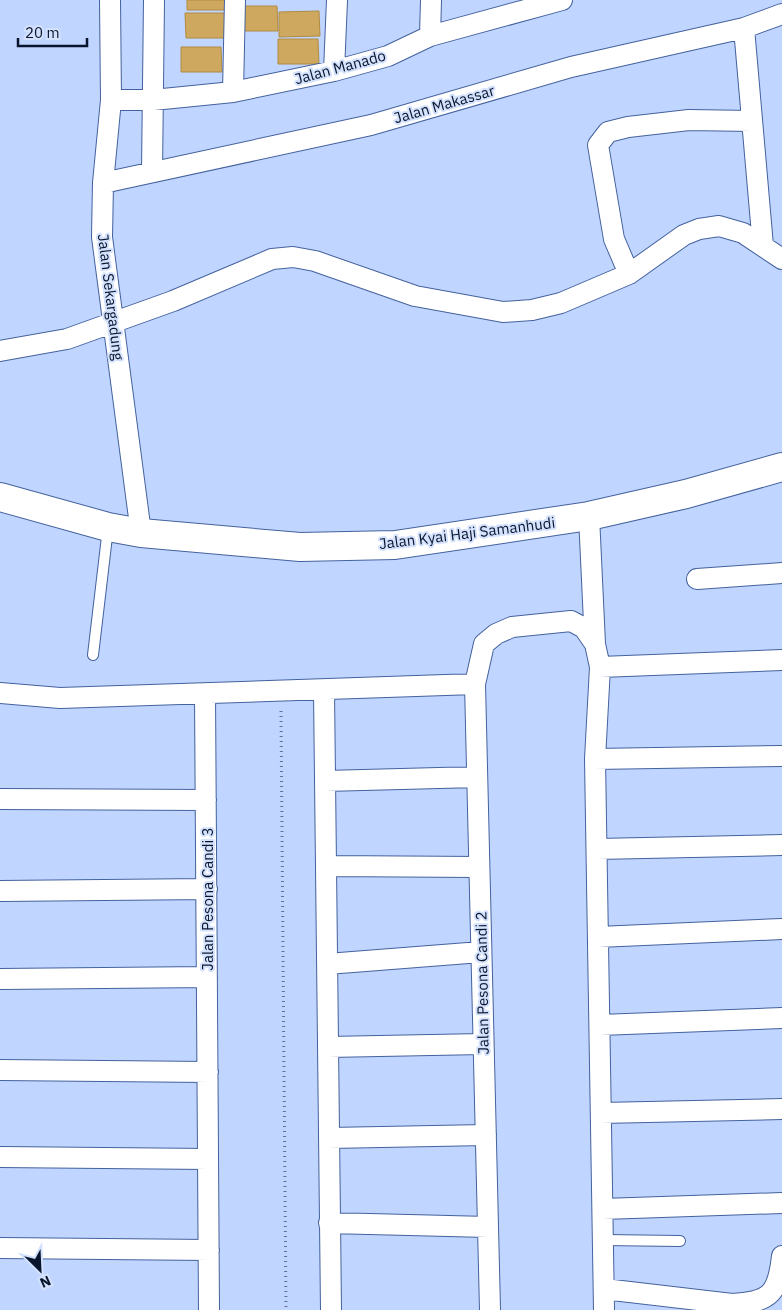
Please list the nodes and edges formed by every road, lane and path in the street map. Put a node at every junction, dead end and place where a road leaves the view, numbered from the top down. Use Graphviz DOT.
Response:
graph roads {
  1 [pos="110,0"];
  2 [pos="154,0"];
  3 [pos="235,0"];
  4 [pos="337,0"];
  5 [pos="431,0"];
  6 [pos="562,0"];
  7 [pos="782,14"];
  8 [pos="744,28"];
  9 [pos="430,36"];
  10 [pos="334,71"];
  11 [pos="234,92"];
  12 [pos="111,100"];
  13 [pos="153,100"];
  14 [pos="752,121"];
  15 [pos="152,172"];
  16 [pos="103,183"];
  17 [pos="763,246"];
  18 [pos="782,259"];
  19 [pos="628,274"];
  20 [pos="112,327"];
  21 [pos="0,352"];
  22 [pos="782,467"];
  23 [pos="0,497"];
  24 [pos="589,516"];
  25 [pos="108,527"];
  26 [pos="141,533"];
  27 [pos="782,573"];
  28 [pos="697,579"];
  29 [pos="595,644"];
  30 [pos="93,655"];
  31 [pos="782,660"];
  32 [pos="600,667"];
  33 [pos="475,684"];
  34 [pos="281,689"];
  35 [pos="324,690"];
  36 [pos="0,693"];
  37 [pos="205,694"];
  38 [pos="782,756"];
  39 [pos="595,759"];
  40 [pos="477,777"];
  41 [pos="325,781"];
  42 [pos="0,799"];
  43 [pos="206,800"];
  44 [pos="782,845"];
  45 [pos="597,849"];
  46 [pos="326,866"];
  47 [pos="479,867"];
  48 [pos="207,889"];
  49 [pos="0,891"];
  50 [pos="782,929"];
  51 [pos="598,938"];
  52 [pos="481,952"];
  53 [pos="327,964"];
  54 [pos="207,977"];
  55 [pos="0,978"];
  56 [pos="782,1018"];
  57 [pos="600,1024"];
  58 [pos="483,1044"];
  59 [pos="328,1048"];
  60 [pos="0,1070"];
  61 [pos="208,1072"];
  62 [pos="782,1109"];
  63 [pos="601,1112"];
  64 [pos="486,1134"];
  65 [pos="329,1138"];
  66 [pos="0,1156"];
  67 [pos="208,1159"];
  68 [pos="782,1203"];
  69 [pos="603,1209"];
  70 [pos="329,1223"];
  71 [pos="488,1227"];
  72 [pos="603,1240"];
  73 [pos="680,1241"];
  74 [pos="0,1248"];
  75 [pos="209,1250"];
  76 [pos="782,1256"];
  77 [pos="604,1289"];
  78 [pos="209,1310"];
  79 [pos="286,1310"];
  80 [pos="331,1310"];
  81 [pos="490,1310"];
  82 [pos="604,1310"];
  1 -- 12 [label="street, Jalan Sekargadung"];
  2 -- 13 [label="street"];
  3 -- 11 [label="street"];
  4 -- 10 [label="street"];
  5 -- 9 [label="street"];
  6 -- 9 [label="street, Jalan Manado"];
  7 -- 8 [label="street, Jalan Makassar"];
  8 -- 14 [label="street"];
  8 -- 15 [label="street, Jalan Makassar"];
  9 -- 10 [label="street, Jalan Manado"];
  10 -- 11 [label="street, Jalan Manado"];
  11 -- 13 [label="street, Jalan Manado"];
  12 -- 13 [label="street, Jalan Manado"];
  12 -- 16 [label="street, Jalan Sekargadung"];
  13 -- 15 [label="street"];
  14 -- 17 [label="street"];
  14 -- 19 [label="street"];
  15 -- 16 [label="street, Jalan Makassar"];
  16 -- 20 [label="street, Jalan Sekargadung"];
  17 -- 18 [label="street"];
  17 -- 19 [label="street"];
  19 -- 20 [label="street"];
  20 -- 21 [label="street"];
  20 -- 26 [label="street, Jalan Sekargadung"];
  22 -- 24 [label="street, Jalan Kyai Haji Samanhudi"];
  23 -- 25 [label="street, Jalan Kyai Haji Samanhudi"];
  24 -- 26 [label="street, Jalan Kyai Haji Samanhudi"];
  24 -- 29 [label="street"];
  25 -- 26 [label="street, Jalan Kyai Haji Samanhudi"];
  25 -- 30 [label="lane"];
  27 -- 28 [label="street"];
  29 -- 32 [label="street"];
  29 -- 33 [label="street, Jalan Pesona Candi 2"];
  31 -- 32 [label="street"];
  32 -- 39 [label="street"];
  33 -- 35 [label="street"];
  33 -- 40 [label="street, Jalan Pesona Candi 2"];
  34 -- 35 [label="street"];
  34 -- 37 [label="street"];
  34 -- 79 [label="path"];
  35 -- 41 [label="street"];
  36 -- 37 [label="street"];
  37 -- 43 [label="street, Jalan Pesona Candi 3"];
  38 -- 39 [label="street"];
  39 -- 45 [label="street"];
  40 -- 41 [label="street"];
  40 -- 47 [label="street, Jalan Pesona Candi 2"];
  41 -- 46 [label="street"];
  42 -- 43 [label="street"];
  43 -- 48 [label="street, Jalan Pesona Candi 3"];
  44 -- 45 [label="street"];
  45 -- 51 [label="street"];
  46 -- 47 [label="street"];
  46 -- 53 [label="street"];
  47 -- 52 [label="street, Jalan Pesona Candi 2"];
  48 -- 49 [label="street"];
  48 -- 54 [label="street, Jalan Pesona Candi 3"];
  50 -- 51 [label="street"];
  51 -- 57 [label="street"];
  52 -- 53 [label="street"];
  52 -- 58 [label="street, Jalan Pesona Candi 2"];
  53 -- 59 [label="street"];
  54 -- 55 [label="street"];
  54 -- 61 [label="street, Jalan Pesona Candi 3"];
  56 -- 57 [label="street"];
  57 -- 63 [label="street"];
  58 -- 59 [label="street"];
  58 -- 64 [label="street, Jalan Pesona Candi 2"];
  59 -- 65 [label="street"];
  60 -- 61 [label="street"];
  61 -- 67 [label="street, Jalan Pesona Candi 3"];
  62 -- 63 [label="street"];
  63 -- 69 [label="street"];
  64 -- 65 [label="street"];
  64 -- 71 [label="street, Jalan Pesona Candi 2"];
  65 -- 70 [label="street"];
  66 -- 67 [label="street"];
  67 -- 75 [label="street, Jalan Pesona Candi 3"];
  68 -- 69 [label="street"];
  69 -- 72 [label="street"];
  70 -- 71 [label="street"];
  70 -- 80 [label="street"];
  71 -- 81 [label="street, Jalan Pesona Candi 2"];
  72 -- 73 [label="lane"];
  72 -- 77 [label="street"];
  74 -- 75 [label="street"];
  75 -- 78 [label="street, Jalan Pesona Candi 3"];
  76 -- 77 [label="street"];
  77 -- 82 [label="street"];
}
